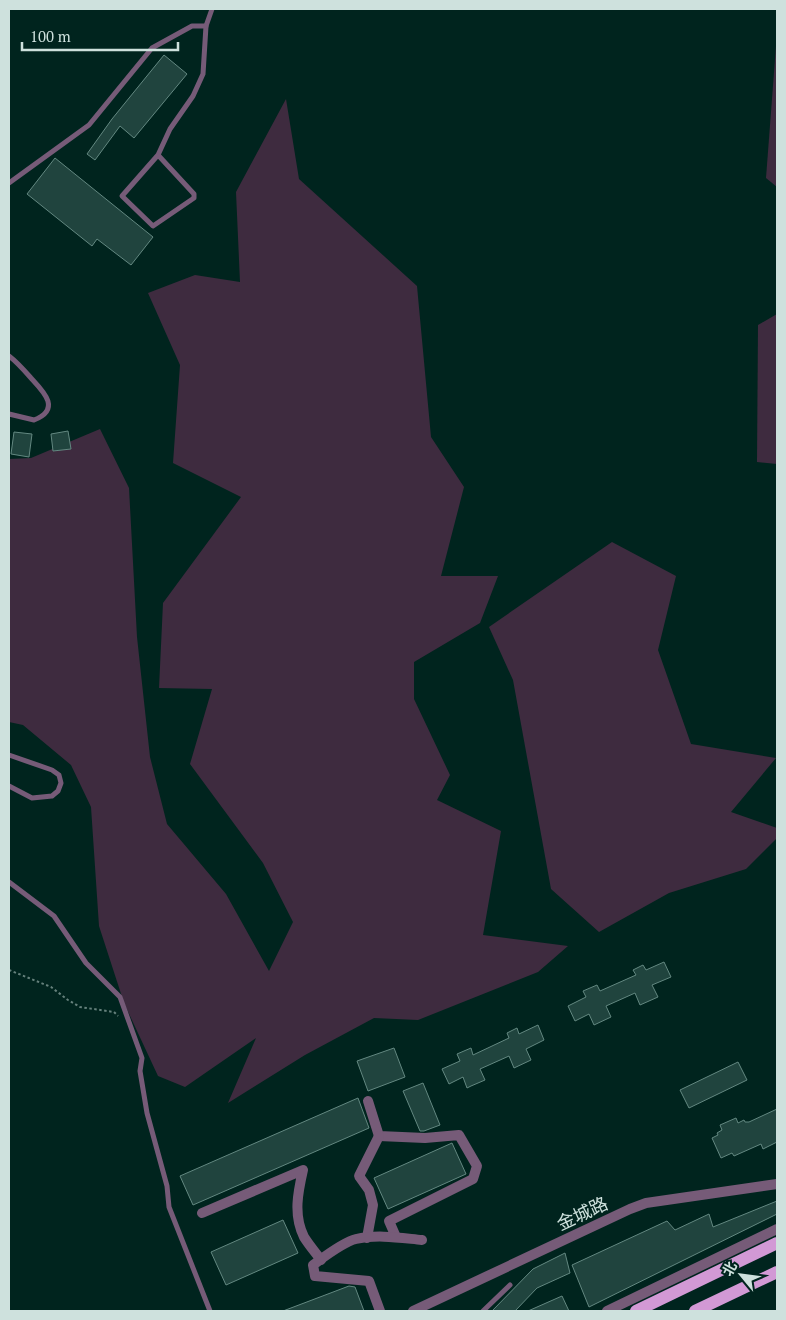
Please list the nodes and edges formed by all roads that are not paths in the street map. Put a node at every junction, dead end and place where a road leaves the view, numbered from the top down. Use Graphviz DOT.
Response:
graph roads {
  1 [pos="212,9"];
  2 [pos="206,26"];
  3 [pos="158,155"];
  4 [pos="9,183"];
  5 [pos="9,356"];
  6 [pos="9,414"];
  7 [pos="9,755"];
  8 [pos="9,786"];
  9 [pos="9,882"];
  10 [pos="368,1100"];
  11 [pos="379,1136"];
  12 [pos="777,1184"];
  13 [pos="202,1213"];
  14 [pos="777,1229"];
  15 [pos="396,1237"];
  16 [pos="367,1238"];
  17 [pos="422,1240"];
  18 [pos="777,1243"];
  19 [pos="321,1260"];
  20 [pos="777,1272"];
  21 [pos="510,1285"];
  22 [pos="210,1311"];
  23 [pos="380,1311"];
  24 [pos="413,1311"];
  25 [pos="483,1311"];
  26 [pos="607,1311"];
  27 [pos="636,1311"];
  28 [pos="695,1311"];
  1 -- 2 [label="lane"];
  2 -- 3 [label="lane"];
  2 -- 4 [label="lane"];
  3 -- 3 [label="lane"];
  5 -- 6 [label="lane"];
  7 -- 8 [label="lane"];
  9 -- 22 [label="lane"];
  10 -- 11 [label="street"];
  11 -- 15 [label="street"];
  11 -- 16 [label="street"];
  12 -- 24 [label="street, 金城路"];
  13 -- 19 [label="street"];
  14 -- 26 [label="street"];
  15 -- 16 [label="street"];
  15 -- 17 [label="street"];
  16 -- 19 [label="street"];
  18 -- 27 [label="main road"];
  19 -- 23 [label="street"];
  20 -- 28 [label="main road"];
  21 -- 25 [label="lane"];
}
